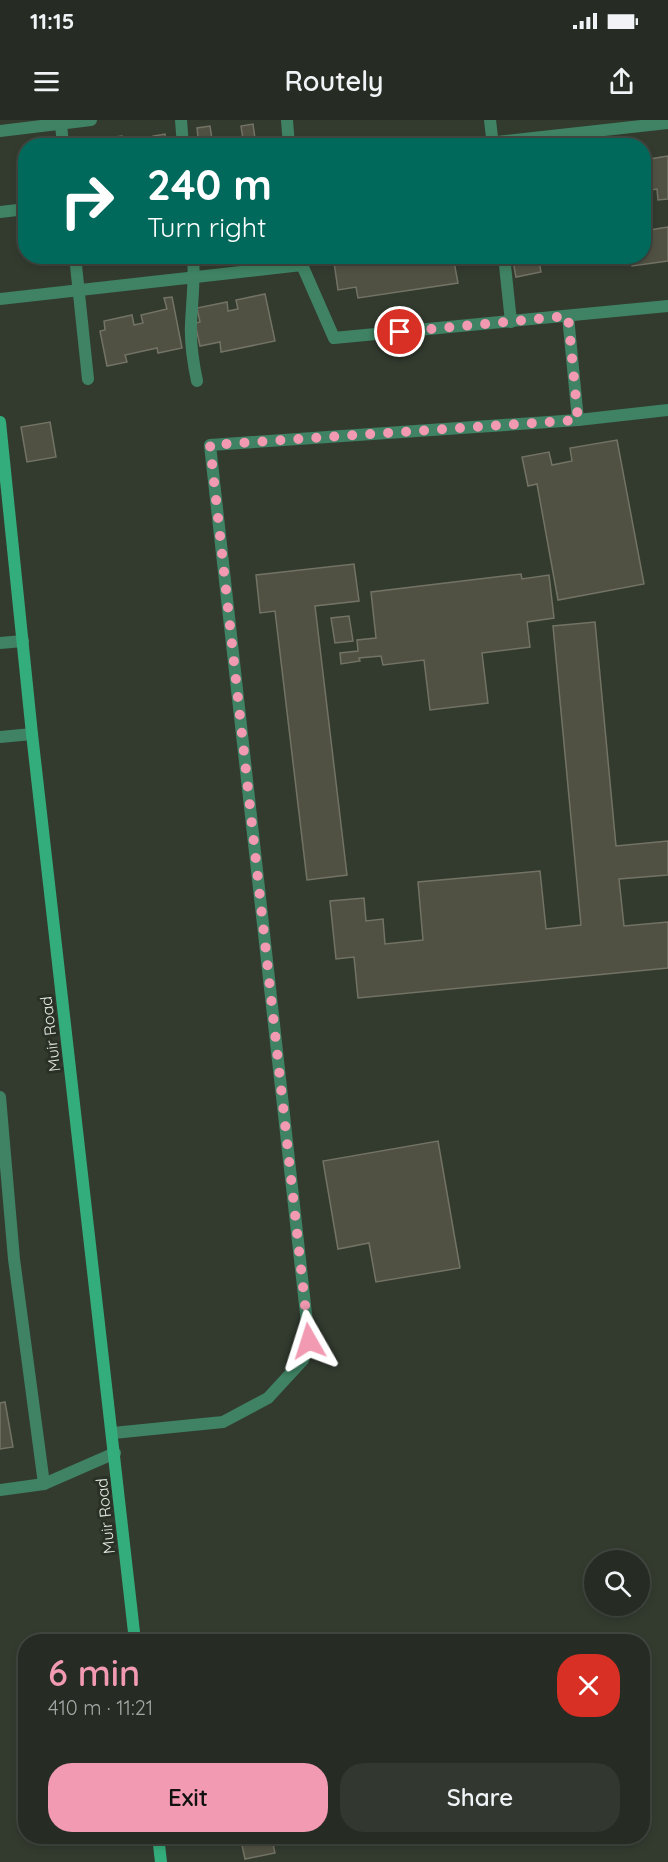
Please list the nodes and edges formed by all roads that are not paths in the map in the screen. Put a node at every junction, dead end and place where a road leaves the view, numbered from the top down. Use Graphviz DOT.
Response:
graph roads {
  1 [pos="91,120"];
  2 [pos="181,120"];
  3 [pos="287,120"];
  4 [pos="490,120"];
  5 [pos="668,123"];
  6 [pos="61,124"];
  7 [pos="0,131"];
  8 [pos="62,138"];
  9 [pos="182,138"];
  10 [pos="288,138"];
  11 [pos="492,138"];
  12 [pos="543,138"];
  13 [pos="18,210"];
  14 [pos="0,212"];
  15 [pos="76,264"];
  16 [pos="194,264"];
  17 [pos="280,264"];
  18 [pos="302,264"];
  19 [pos="505,264"];
  20 [pos="195,276"];
  21 [pos="79,289"];
  22 [pos="0,299"];
  23 [pos="668,306"];
  24 [pos="568,316"];
  25 [pos="511,322"];
  26 [pos="88,379"];
  27 [pos="197,381"];
  28 [pos="668,410"];
  29 [pos="578,420"];
  30 [pos="0,422"];
  31 [pos="3,469"];
  32 [pos="23,641"];
  33 [pos="0,643"];
  34 [pos="32,734"];
  35 [pos="0,737"];
  36 [pos="0,1097"];
  37 [pos="0,1254"];
  38 [pos="14,1259"];
  39 [pos="113,1433"];
  40 [pos="115,1453"];
  41 [pos="44,1484"];
  42 [pos="0,1490"];
  43 [pos="134,1634"];
  44 [pos="159,1844"];
  45 [pos="161,1862"];
  1 -- 6 [label="street"];
  2 -- 9 [label="street"];
  3 -- 10 [label="street"];
  4 -- 11 [label="street"];
  5 -- 12 [label="street"];
  6 -- 7 [label="street"];
  6 -- 8 [label="street"];
  13 -- 14 [label="street"];
  15 -- 21 [label="street"];
  16 -- 20 [label="street"];
  17 -- 20 [label="street"];
  18 -- 25 [label="street"];
  19 -- 25 [label="street"];
  20 -- 21 [label="street"];
  20 -- 27 [label="street"];
  21 -- 22 [label="street"];
  21 -- 26 [label="street"];
  23 -- 24 [label="street"];
  24 -- 25 [label="street"];
  24 -- 29 [label="street"];
  28 -- 29 [label="street"];
  29 -- 39 [label="street"];
  30 -- 31 [label="main road, Muir Road"];
  31 -- 32 [label="main road, Muir Road"];
  32 -- 33 [label="street"];
  32 -- 34 [label="main road, Muir Road"];
  34 -- 35 [label="street"];
  34 -- 39 [label="main road, Muir Road"];
  36 -- 38 [label="street"];
  37 -- 38 [label="street"];
  38 -- 41 [label="street"];
  39 -- 40 [label="main road, Muir Road"];
  40 -- 41 [label="street"];
  40 -- 43 [label="main road, Muir Road"];
  41 -- 42 [label="street"];
  44 -- 45 [label="main road"];
}
